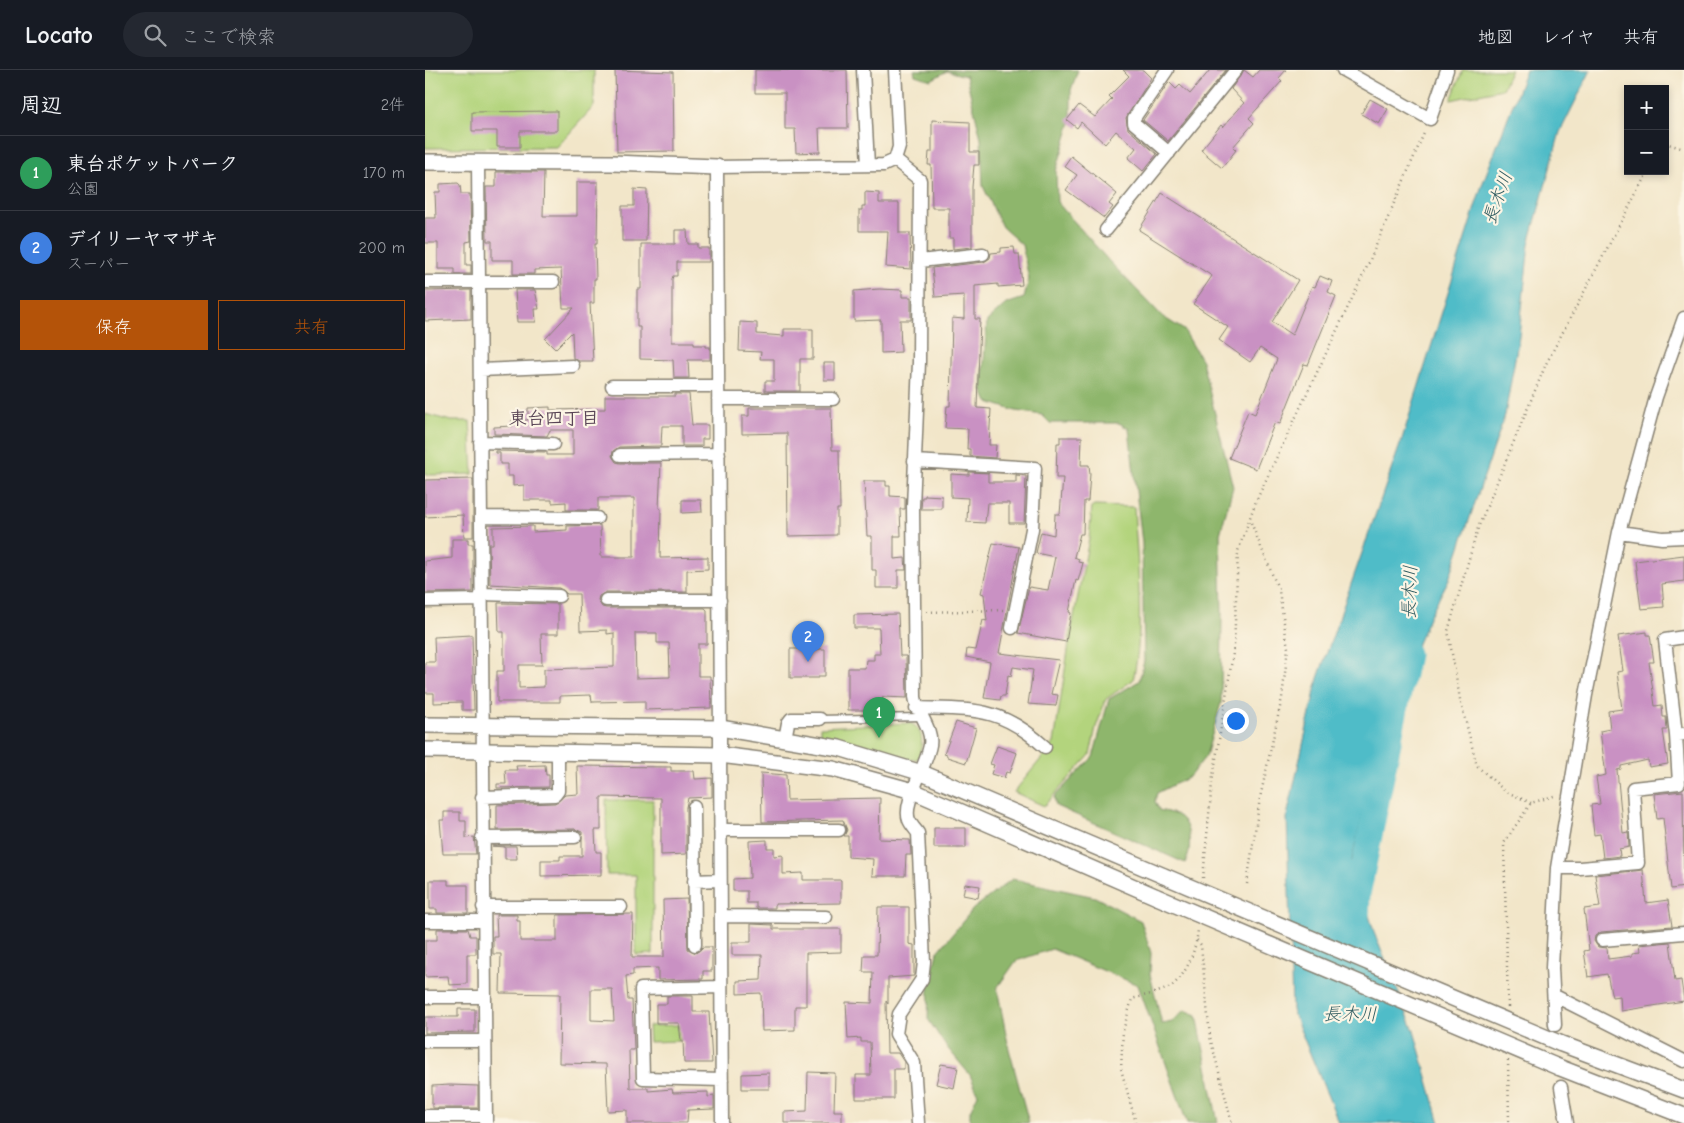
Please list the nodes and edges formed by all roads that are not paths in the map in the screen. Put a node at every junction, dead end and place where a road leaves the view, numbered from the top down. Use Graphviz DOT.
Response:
graph roads {
  1 [pos="863,70"];
  2 [pos="895,70"];
  3 [pos="1167,70"];
  4 [pos="1236,70"];
  5 [pos="1447,70"];
  6 [pos="1346,71"];
  7 [pos="1169,153"];
  8 [pos="895,160"];
  9 [pos="425,162"];
  10 [pos="478,162"];
  11 [pos="867,165"];
  12 [pos="717,167"];
  13 [pos="1105,230"];
  14 [pos="983,254"];
  15 [pos="919,261"];
  16 [pos="425,282"];
  17 [pos="479,282"];
  18 [pos="553,282"];
  19 [pos="1684,318"];
  20 [pos="573,366"];
  21 [pos="479,370"];
  22 [pos="612,386"];
  23 [pos="718,392"];
  24 [pos="833,399"];
  25 [pos="480,442"];
  26 [pos="553,444"];
  27 [pos="719,454"];
  28 [pos="620,455"];
  29 [pos="915,461"];
  30 [pos="481,517"];
  31 [pos="597,518"];
  32 [pos="1619,532"];
  33 [pos="1684,537"];
  34 [pos="559,596"];
  35 [pos="481,597"];
  36 [pos="606,600"];
  37 [pos="720,600"];
  38 [pos="425,601"];
  39 [pos="1012,628"];
  40 [pos="1684,637"];
  41 [pos="918,712"];
  42 [pos="820,719"];
  43 [pos="425,725"];
  44 [pos="482,726"];
  45 [pos="721,728"];
  46 [pos="1680,734"];
  47 [pos="785,739"];
  48 [pos="1045,748"];
  49 [pos="425,750"];
  50 [pos="482,752"];
  51 [pos="558,753"];
  52 [pos="720,755"];
  53 [pos="922,773"];
  54 [pos="913,791"];
  55 [pos="482,797"];
  56 [pos="694,807"];
  57 [pos="720,830"];
  58 [pos="839,830"];
  59 [pos="575,837"];
  60 [pos="482,838"];
  61 [pos="1557,868"];
  62 [pos="721,880"];
  63 [pos="695,881"];
  64 [pos="483,907"];
  65 [pos="621,907"];
  66 [pos="721,916"];
  67 [pos="826,917"];
  68 [pos="483,921"];
  69 [pos="425,922"];
  70 [pos="1684,933"];
  71 [pos="1602,940"];
  72 [pos="695,946"];
  73 [pos="721,987"];
  74 [pos="1555,996"];
  75 [pos="425,997"];
  76 [pos="484,997"];
  77 [pos="1555,1024"];
  78 [pos="425,1041"];
  79 [pos="485,1041"];
  80 [pos="1684,1061"];
  81 [pos="722,1080"];
  82 [pos="1561,1087"];
  83 [pos="1684,1090"];
  84 [pos="425,1116"];
  85 [pos="1684,1116"];
  86 [pos="486,1120"];
  87 [pos="722,1123"];
  88 [pos="918,1123"];
  89 [pos="1567,1123"];
  1 -- 11 [label="street"];
  2 -- 8 [label="street"];
  3 -- 7 [label="street"];
  4 -- 7 [label="street"];
  5 -- 6 [label="street"];
  7 -- 13 [label="street"];
  8 -- 11 [label="street"];
  8 -- 15 [label="street"];
  9 -- 10 [label="street"];
  10 -- 12 [label="street"];
  10 -- 17 [label="street"];
  11 -- 12 [label="street"];
  12 -- 23 [label="street"];
  14 -- 15 [label="street"];
  15 -- 29 [label="street"];
  16 -- 17 [label="street"];
  17 -- 18 [label="street"];
  17 -- 21 [label="street"];
  19 -- 32 [label="street"];
  20 -- 21 [label="street"];
  21 -- 25 [label="street"];
  22 -- 23 [label="street"];
  23 -- 24 [label="street"];
  23 -- 27 [label="street"];
  25 -- 26 [label="street"];
  25 -- 30 [label="street"];
  27 -- 28 [label="street"];
  27 -- 37 [label="street"];
  29 -- 39 [label="street"];
  29 -- 41 [label="street"];
  30 -- 31 [label="street"];
  30 -- 35 [label="street"];
  32 -- 33 [label="street"];
  32 -- 61 [label="street"];
  34 -- 35 [label="street"];
  35 -- 38 [label="street"];
  35 -- 44 [label="street"];
  36 -- 37 [label="street"];
  37 -- 45 [label="street"];
  40 -- 46 [label="street"];
  41 -- 42 [label="lane"];
  41 -- 48 [label="street"];
  41 -- 53 [label="street"];
  42 -- 47 [label="street"];
  43 -- 44 [label="street"];
  44 -- 45 [label="street"];
  44 -- 50 [label="street"];
  45 -- 47 [label="street"];
  45 -- 52 [label="street"];
  46 -- 61 [label="street"];
  47 -- 53 [label="street"];
  49 -- 50 [label="street"];
  50 -- 51 [label="street"];
  50 -- 55 [label="street"];
  51 -- 52 [label="street"];
  51 -- 55 [label="street"];
  52 -- 54 [label="street"];
  52 -- 57 [label="street"];
  53 -- 54 [label="street"];
  53 -- 83 [label="street, bridge"];
  54 -- 85 [label="street, bridge"];
  54 -- 88 [label="street"];
  55 -- 60 [label="street"];
  56 -- 63 [label="street"];
  57 -- 58 [label="street"];
  57 -- 62 [label="street"];
  59 -- 60 [label="street"];
  60 -- 64 [label="street"];
  61 -- 74 [label="street"];
  62 -- 63 [label="street"];
  62 -- 66 [label="street"];
  63 -- 72 [label="street"];
  64 -- 65 [label="street"];
  64 -- 68 [label="street"];
  66 -- 67 [label="street"];
  66 -- 73 [label="street"];
  68 -- 69 [label="street"];
  68 -- 76 [label="street"];
  70 -- 71 [label="street"];
  73 -- 81 [label="street"];
  73 -- 81 [label="street"];
  74 -- 77 [label="street"];
  74 -- 80 [label="street"];
  75 -- 76 [label="street"];
  76 -- 79 [label="street"];
  78 -- 79 [label="street"];
  79 -- 86 [label="street"];
  81 -- 87 [label="street"];
  82 -- 89 [label="street"];
  84 -- 86 [label="street"];
}
